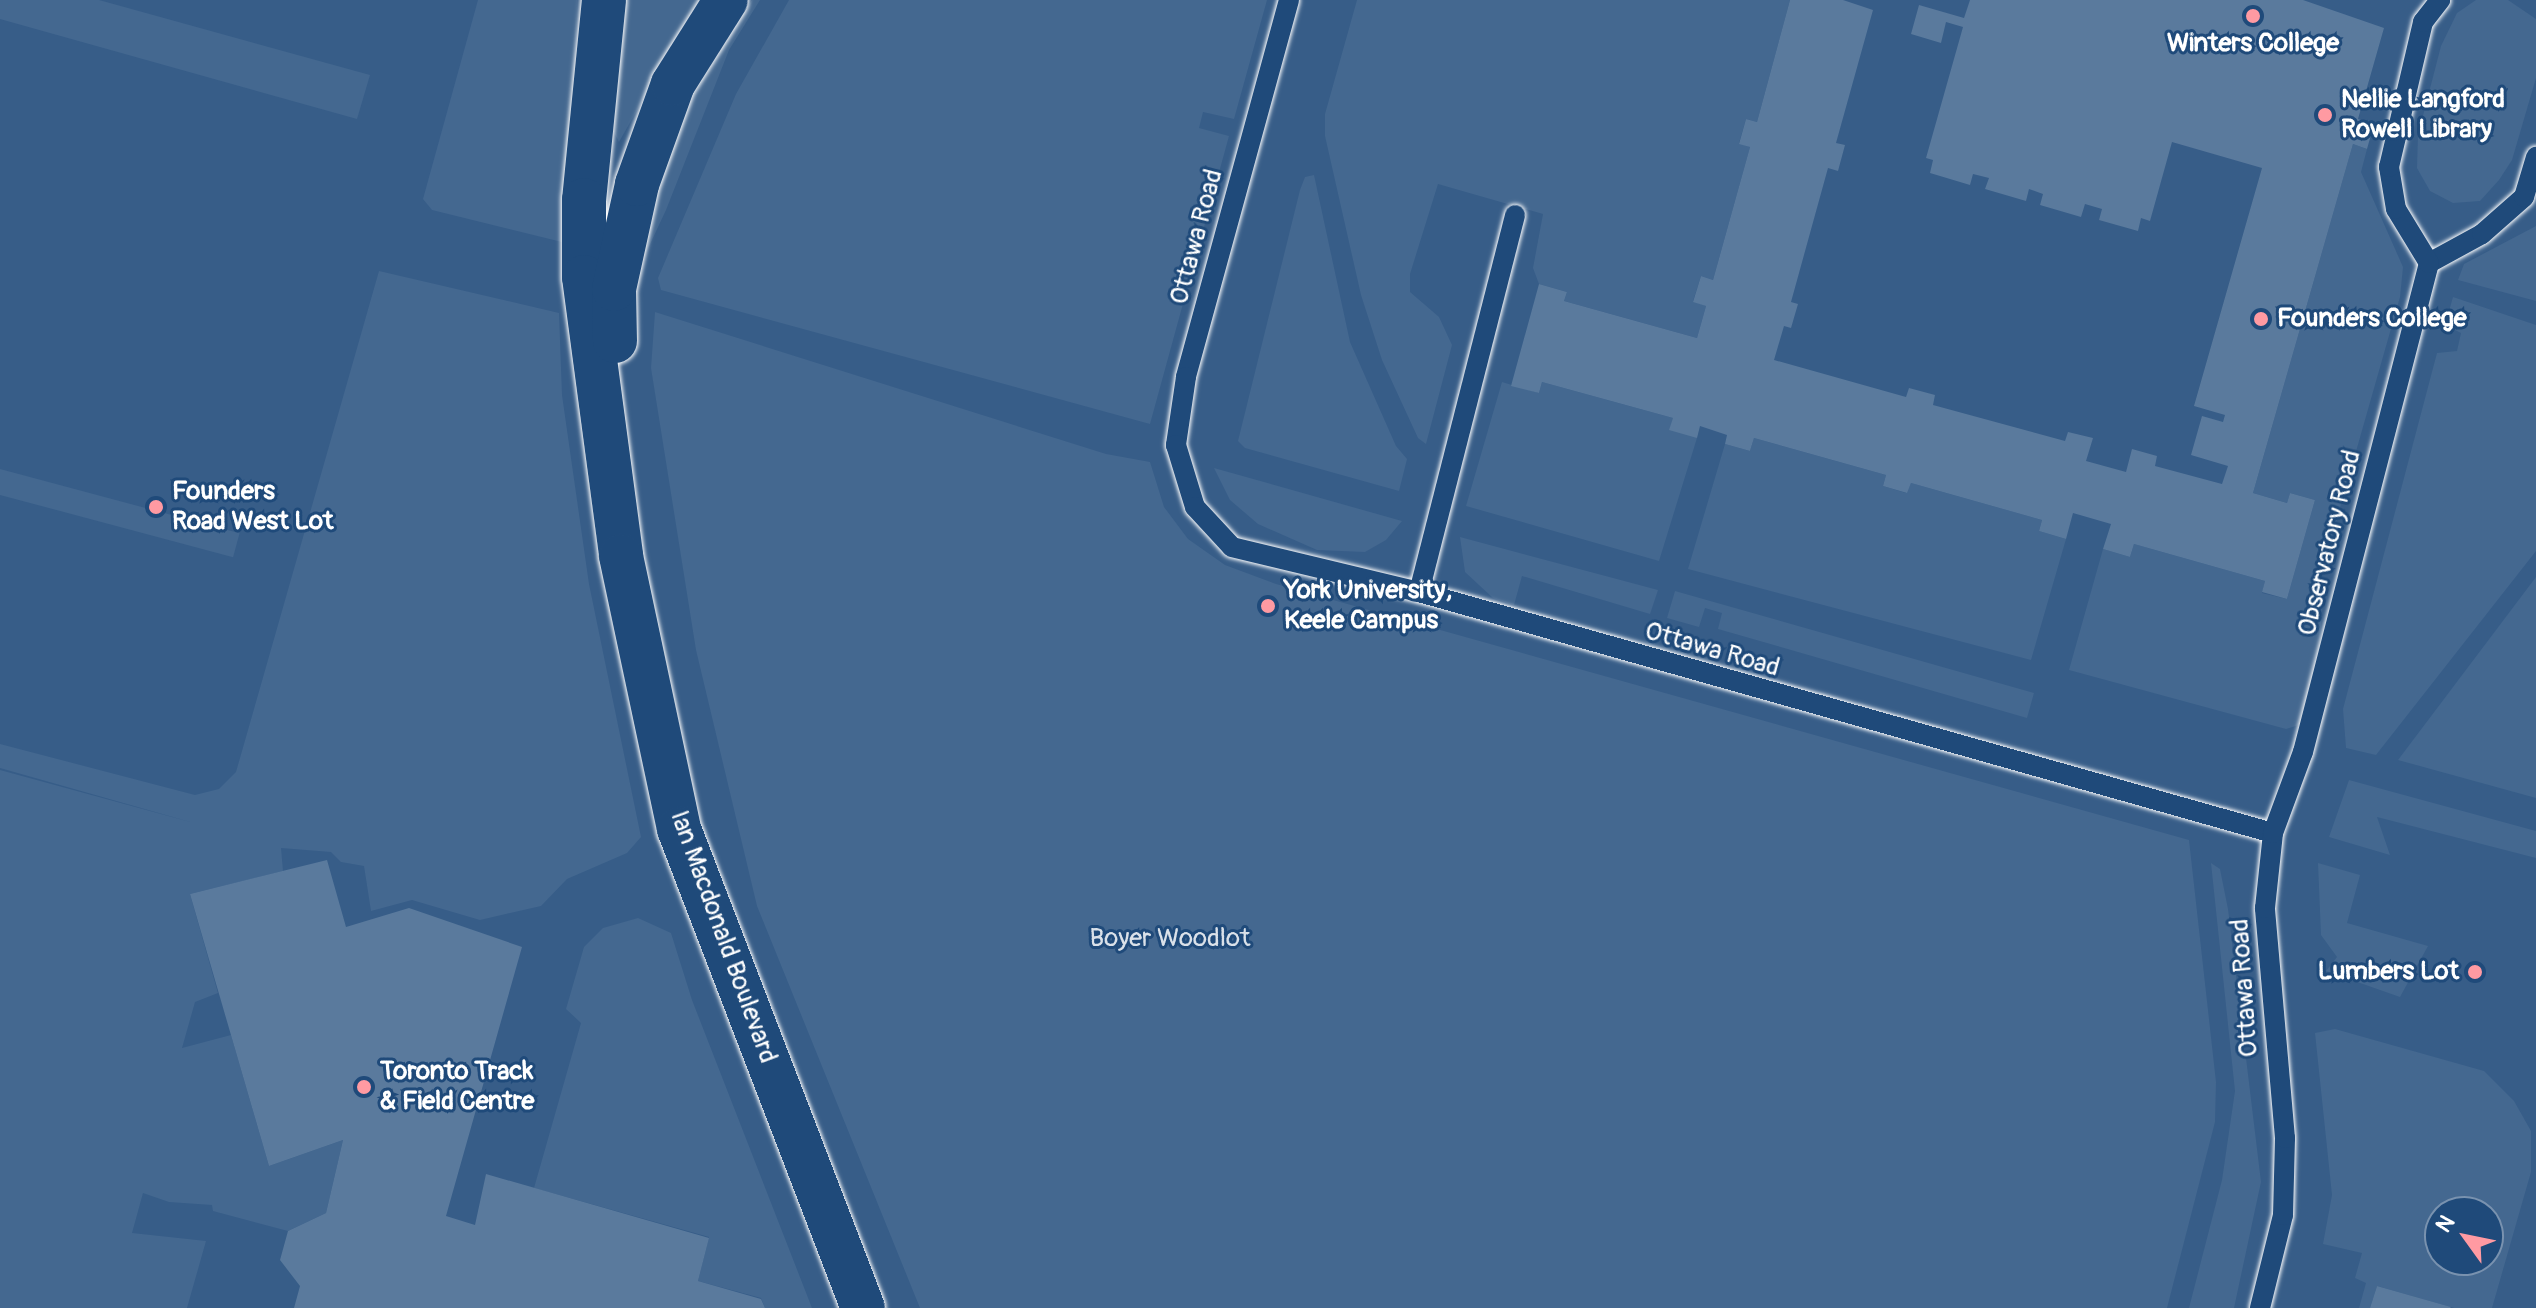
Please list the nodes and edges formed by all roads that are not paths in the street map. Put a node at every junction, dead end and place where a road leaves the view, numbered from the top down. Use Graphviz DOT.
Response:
graph roads {
  1 [pos="604,0"];
  2 [pos="726,0"];
  3 [pos="1289,0"];
  4 [pos="2440,0"];
  5 [pos="2536,157"];
  6 [pos="1515,215"];
  7 [pos="2429,263"];
  8 [pos="621,556"];
  9 [pos="1419,592"];
  10 [pos="2273,833"];
  11 [pos="863,1308"];
  12 [pos="2260,1308"];
  1 -- 8 [label="street, Ian Macdonald Boulevard"];
  2 -- 8 [label="street, Ian Macdonald Boulevard"];
  3 -- 9 [label="lane, Ottawa Road"];
  4 -- 7 [label="lane"];
  5 -- 7 [label="lane"];
  6 -- 9 [label="lane"];
  7 -- 10 [label="lane, Observatory Road"];
  8 -- 11 [label="street, Ian Macdonald Boulevard"];
  9 -- 10 [label="lane, Ottawa Road"];
  10 -- 12 [label="lane, Ottawa Road"];
}
